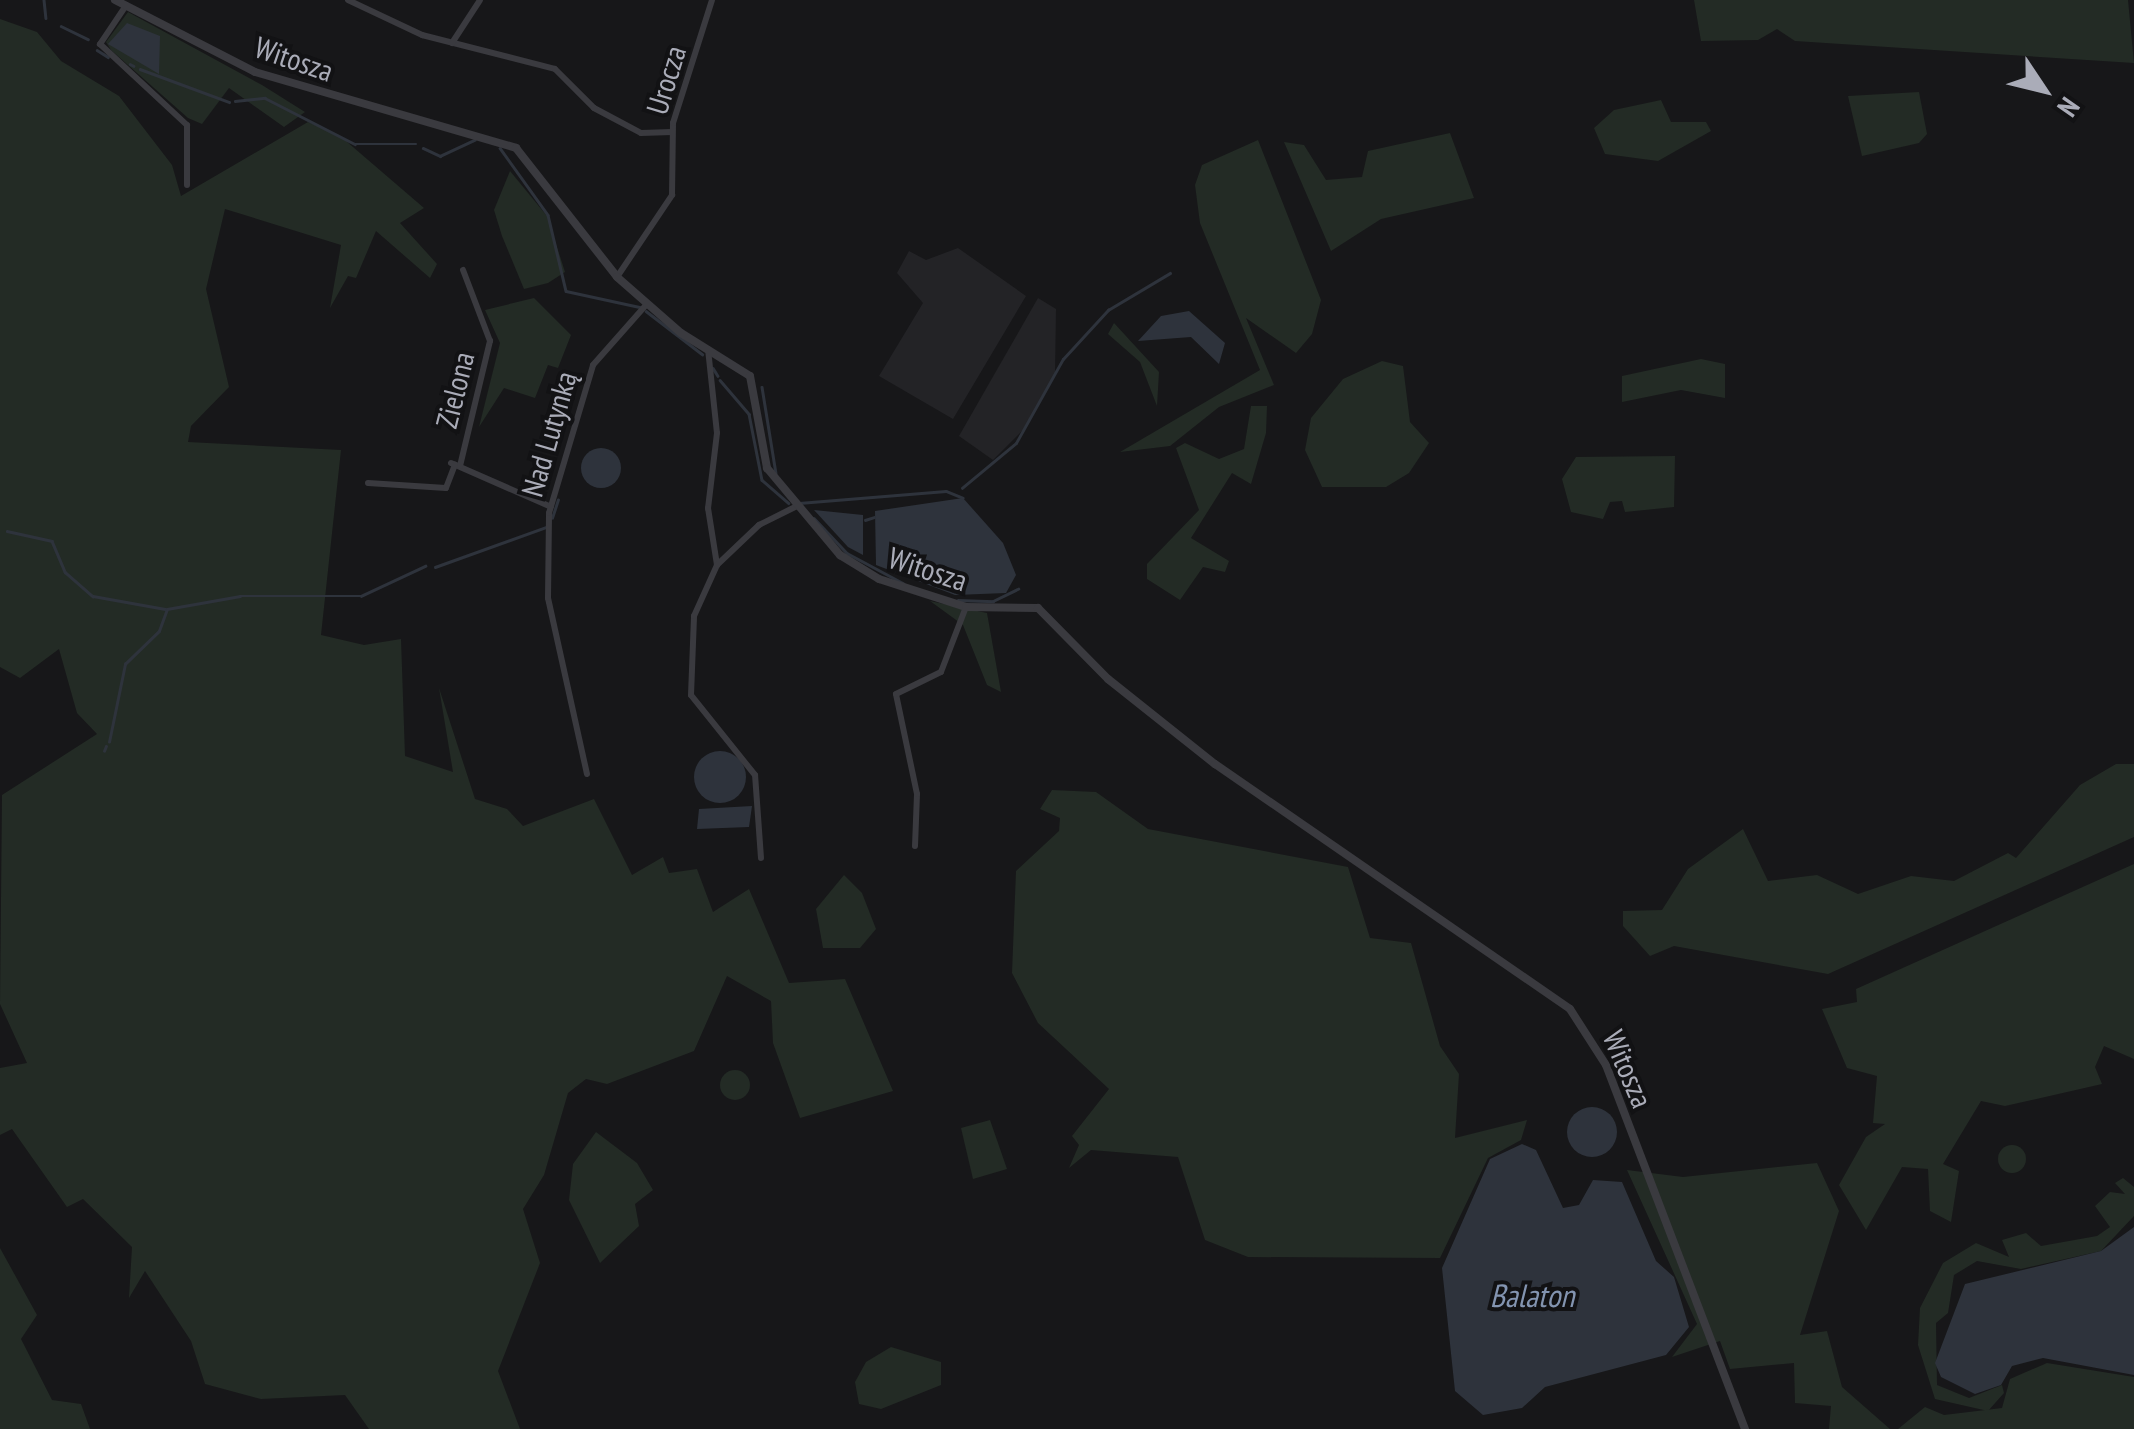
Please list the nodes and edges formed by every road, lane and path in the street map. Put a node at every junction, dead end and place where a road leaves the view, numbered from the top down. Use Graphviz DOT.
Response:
graph roads {
  1 [pos="115,0"];
  2 [pos="348,0"];
  3 [pos="480,0"];
  4 [pos="712,0"];
  5 [pos="125,7"];
  6 [pos="452,43"];
  7 [pos="672,132"];
  8 [pos="187,185"];
  9 [pos="463,270"];
  10 [pos="617,277"];
  11 [pos="647,304"];
  12 [pos="708,349"];
  13 [pos="455,465"];
  14 [pos="368,483"];
  15 [pos="797,506"];
  16 [pos="551,507"];
  17 [pos="717,565"];
  18 [pos="966,607"];
  19 [pos="587,774"];
  20 [pos="915,846"];
  21 [pos="762,858"];
  22 [pos="1744,1429"];
  1 -- 5 [label="street, Witosza"];
  2 -- 6 [label="street"];
  3 -- 6 [label="street"];
  4 -- 7 [label="street, Urocza"];
  5 -- 8 [label="street"];
  5 -- 10 [label="street, Witosza"];
  6 -- 7 [label="street"];
  7 -- 10 [label="street, Urocza"];
  9 -- 13 [label="street, Zielona"];
  10 -- 11 [label="street, Witosza"];
  11 -- 12 [label="street, Witosza"];
  11 -- 16 [label="street, Nad Lutynką"];
  12 -- 15 [label="street, Witosza"];
  12 -- 17 [label="street"];
  13 -- 14 [label="street, Zielona"];
  13 -- 16 [label="street"];
  15 -- 17 [label="street"];
  15 -- 18 [label="street, Witosza"];
  16 -- 19 [label="street, Nad Lutynką"];
  17 -- 21 [label="street"];
  18 -- 20 [label="street"];
  18 -- 22 [label="street, Witosza"];
}
